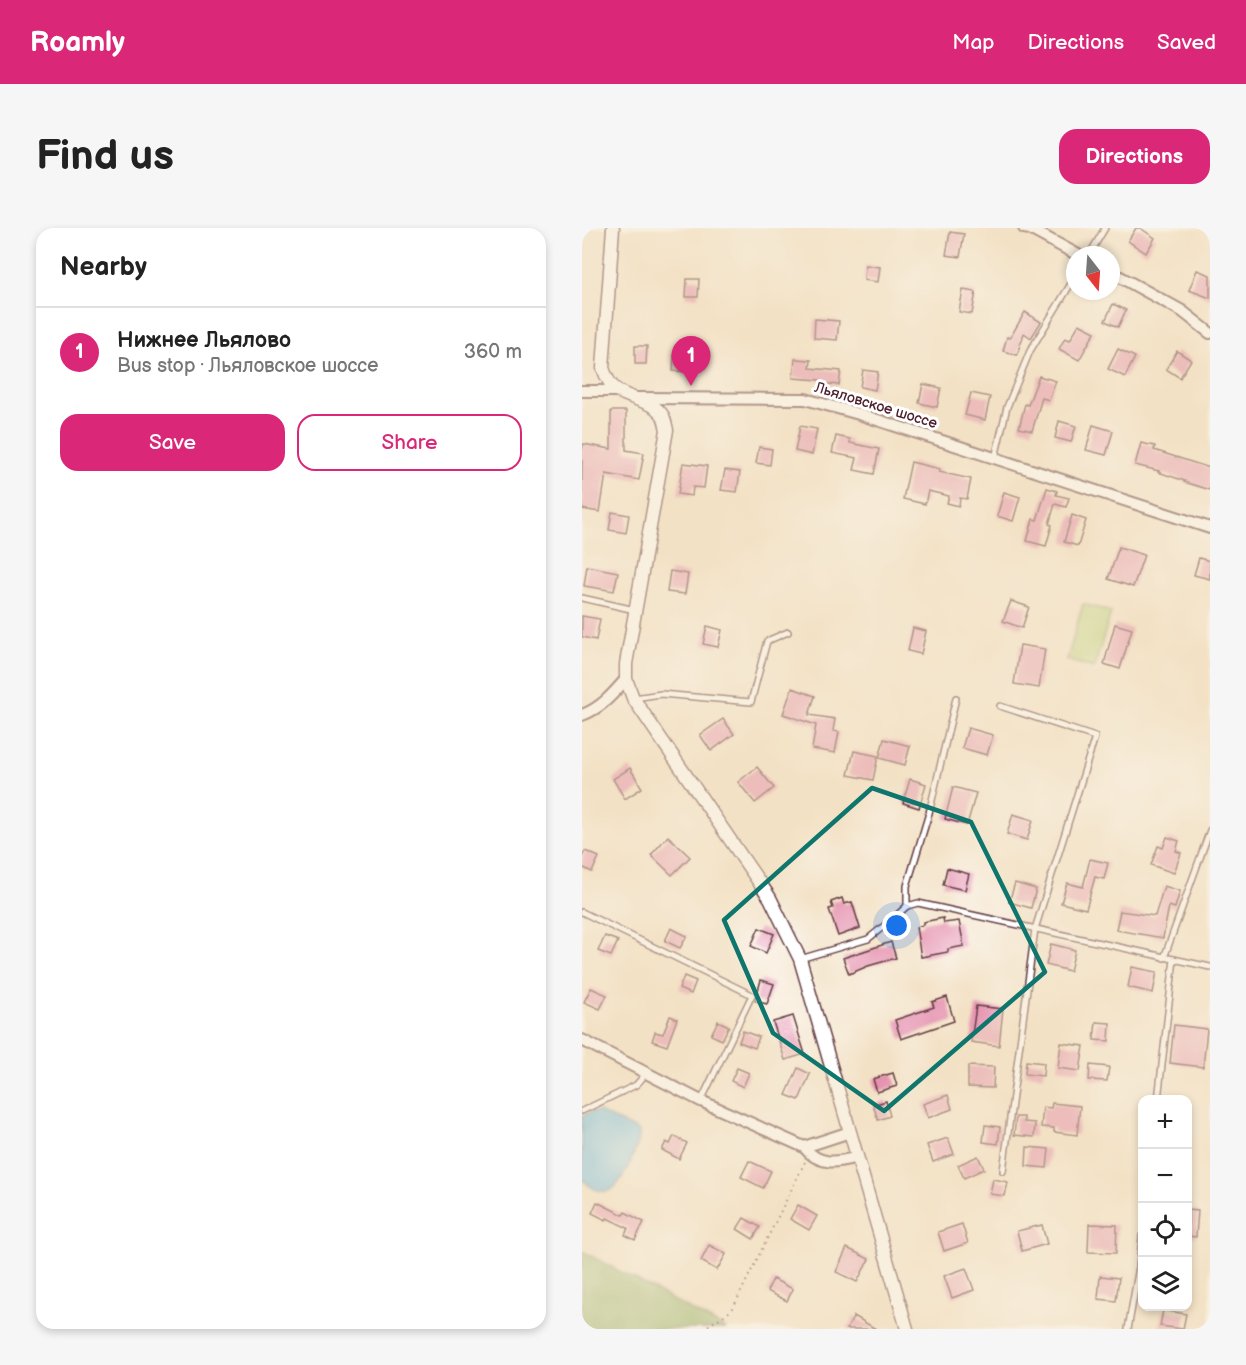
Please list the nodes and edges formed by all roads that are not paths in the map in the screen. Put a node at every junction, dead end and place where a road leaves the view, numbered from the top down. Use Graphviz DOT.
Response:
graph roads {
  1 [pos="613,228"];
  2 [pos="1028,228"];
  3 [pos="1105,228"];
  4 [pos="1094,246"];
  5 [pos="1066,249"];
  6 [pos="1120,278"];
  7 [pos="1066,292"];
  8 [pos="1210,333"];
  9 [pos="582,391"];
  10 [pos="618,391"];
  11 [pos="635,398"];
  12 [pos="994,458"];
  13 [pos="1210,528"];
  14 [pos="582,598"];
  15 [pos="635,610"];
  16 [pos="788,632"];
  17 [pos="626,679"];
  18 [pos="633,698"];
  19 [pos="956,699"];
  20 [pos="1000,706"];
  21 [pos="582,715"];
  22 [pos="1210,830"];
  23 [pos="907,906"];
  24 [pos="582,912"];
  25 [pos="1035,929"];
  26 [pos="1164,958"];
  27 [pos="800,959"];
  28 [pos="1174,959"];
  29 [pos="1210,967"];
  30 [pos="582,1040"];
  31 [pos="647,1072"];
  32 [pos="1159,1095"];
  33 [pos="701,1101"];
  34 [pos="582,1111"];
  35 [pos="850,1132"];
  36 [pos="807,1150"];
  37 [pos="857,1157"];
  38 [pos="1003,1171"];
  39 [pos="1140,1257"];
  40 [pos="907,1329"];
  41 [pos="1128,1329"];
  1 -- 10 [label="street"];
  2 -- 5 [label="street"];
  3 -- 4 [label="lane"];
  6 -- 8 [label="street"];
  7 -- 12 [label="lane"];
  9 -- 10 [label="street"];
  10 -- 11 [label="street, Льяловское шоссе"];
  11 -- 12 [label="street, Льяловское шоссе"];
  11 -- 15 [label="street"];
  12 -- 13 [label="street, Льяловское шоссе"];
  14 -- 15 [label="lane"];
  15 -- 17 [label="street"];
  16 -- 18 [label="lane"];
  17 -- 18 [label="street"];
  17 -- 21 [label="street"];
  18 -- 27 [label="street"];
  19 -- 23 [label="lane"];
  20 -- 25 [label="lane"];
  22 -- 26 [label="lane"];
  23 -- 25 [label="lane"];
  23 -- 27 [label="lane"];
  24 -- 33 [label="lane"];
  25 -- 26 [label="lane"];
  25 -- 38 [label="lane"];
  26 -- 28 [label="lane"];
  27 -- 35 [label="street"];
  28 -- 29 [label="lane"];
  28 -- 32 [label="lane"];
  30 -- 31 [label="street"];
  31 -- 33 [label="street"];
  31 -- 34 [label="lane"];
  33 -- 36 [label="street"];
  35 -- 36 [label="street"];
  35 -- 37 [label="street"];
  36 -- 37 [label="street"];
  37 -- 40 [label="street"];
  39 -- 41 [label="lane"];
}
